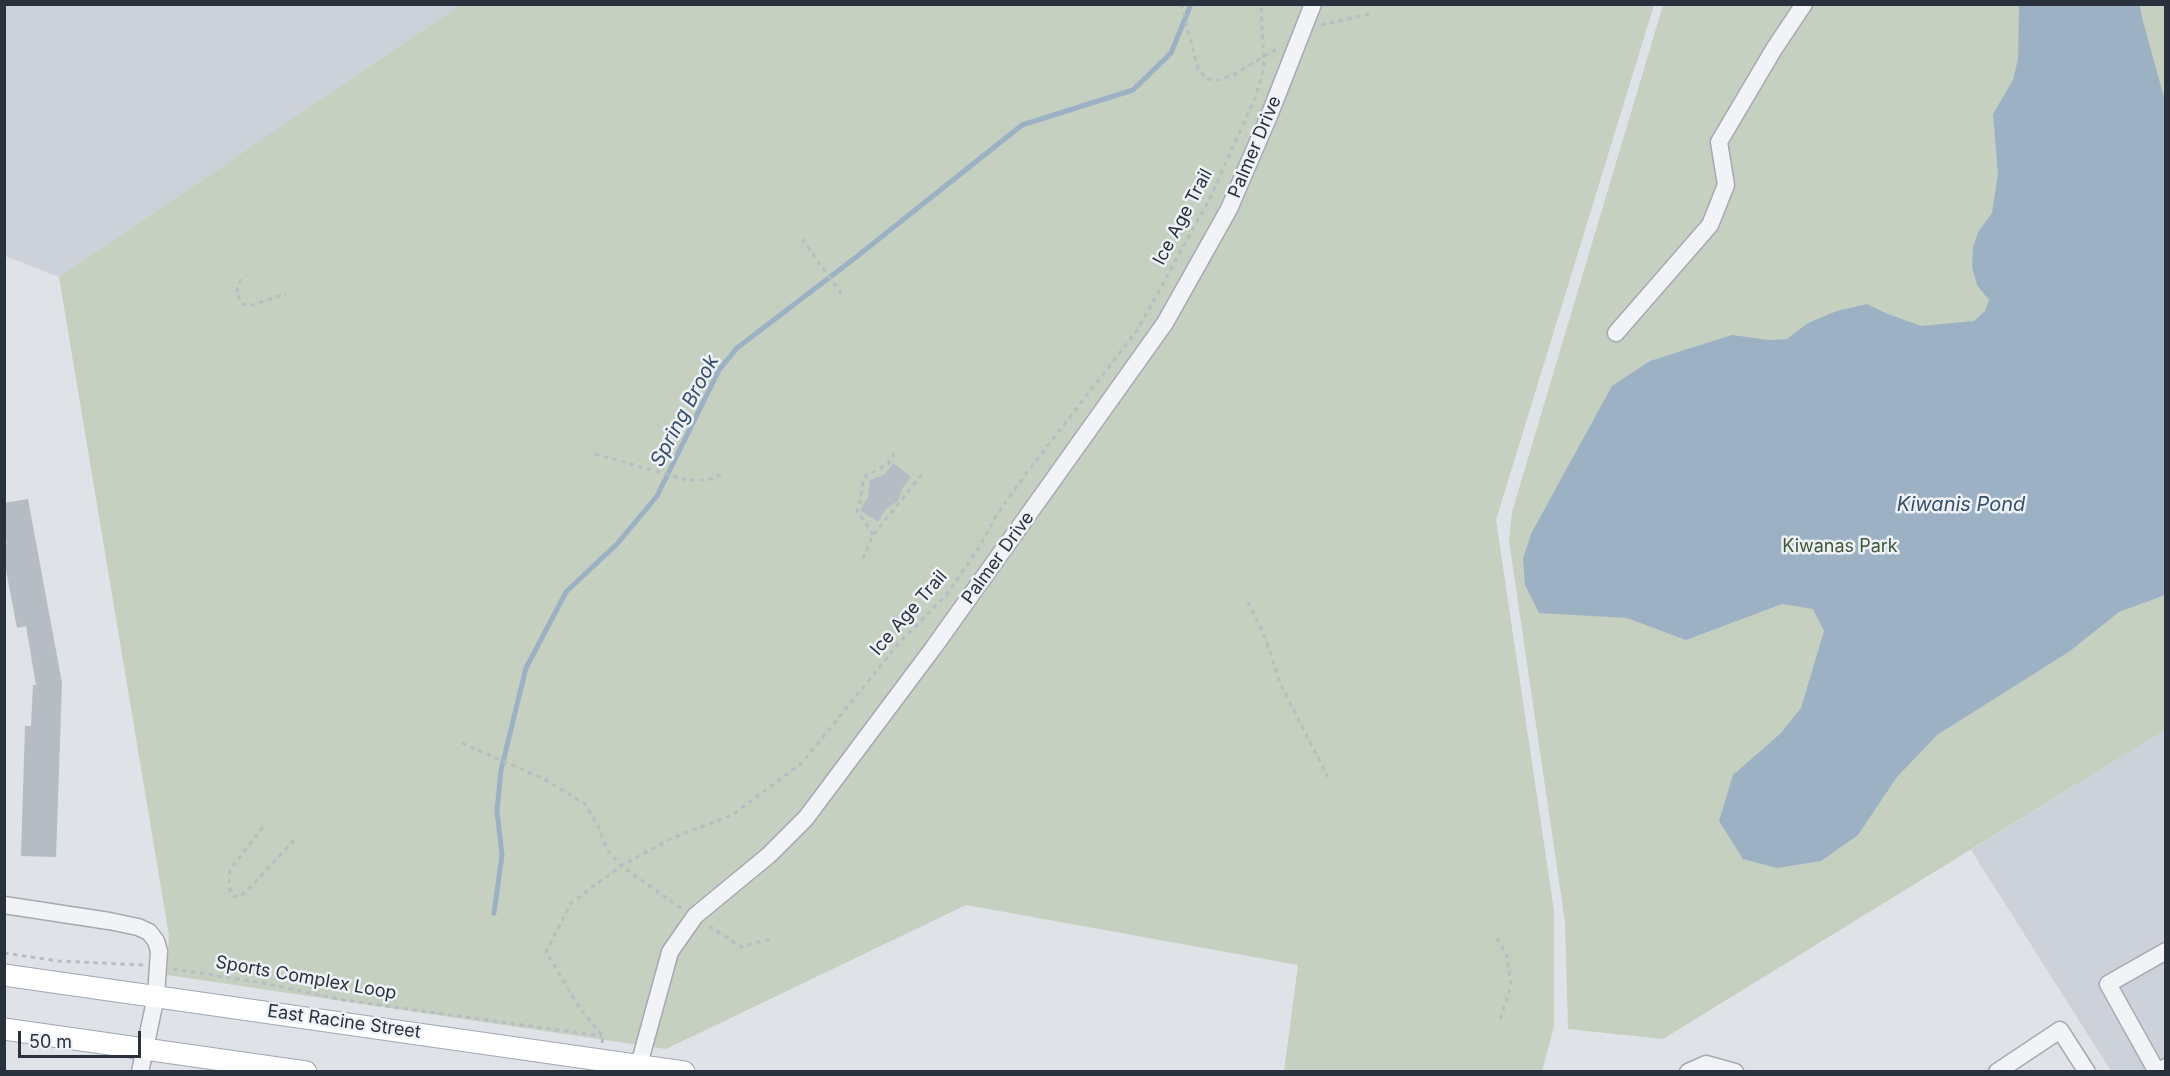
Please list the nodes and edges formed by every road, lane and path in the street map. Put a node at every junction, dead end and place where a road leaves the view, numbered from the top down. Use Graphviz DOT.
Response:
graph roads {
  1 [pos="1181,4"];
  2 [pos="1261,4"];
  3 [pos="1313,4"];
  4 [pos="1804,4"];
  5 [pos="1370,14"];
  6 [pos="1301,35"];
  7 [pos="1263,56"];
  8 [pos="802,239"];
  9 [pos="241,279"];
  10 [pos="286,294"];
  11 [pos="843,296"];
  12 [pos="1616,333"];
  13 [pos="896,450"];
  14 [pos="595,454"];
  15 [pos="924,472"];
  16 [pos="724,473"];
  17 [pos="873,535"];
  18 [pos="863,560"];
  19 [pos="1248,602"];
  20 [pos="462,743"];
  21 [pos="1328,777"];
  22 [pos="263,827"];
  23 [pos="297,837"];
  24 [pos="621,866"];
  25 [pos="4,905"];
  26 [pos="695,916"];
  27 [pos="1497,938"];
  28 [pos="770,939"];
  29 [pos="2166,951"];
  30 [pos="4,953"];
  31 [pos="158,967"];
  32 [pos="4,975"];
  33 [pos="156,996"];
  34 [pos="1499,1023"];
  35 [pos="4,1029"];
  36 [pos="603,1036"];
  37 [pos="146,1049"];
  38 [pos="601,1059"];
  39 [pos="2166,1067"];
  40 [pos="638,1068"];
  41 [pos="140,1071"];
  42 [pos="306,1071"];
  43 [pos="684,1071"];
  44 [pos="1688,1071"];
  45 [pos="1735,1071"];
  46 [pos="1997,1071"];
  47 [pos="2087,1071"];
  1 -- 7 [label="path"];
  2 -- 7 [label="path, Ice Age Trail"];
  3 -- 6 [label="street, Palmer Drive"];
  4 -- 12 [label="street"];
  5 -- 6 [label="path"];
  6 -- 7 [label="path"];
  6 -- 26 [label="street, Palmer Drive"];
  7 -- 24 [label="path, Ice Age Trail"];
  8 -- 11 [label="path"];
  9 -- 10 [label="path"];
  13 -- 17 [label="path"];
  14 -- 16 [label="path"];
  15 -- 17 [label="path"];
  17 -- 18 [label="path"];
  19 -- 21 [label="path"];
  20 -- 24 [label="path"];
  22 -- 23 [label="path"];
  24 -- 26 [label="path"];
  24 -- 36 [label="path, Ice Age Trail"];
  25 -- 31 [label="street"];
  26 -- 28 [label="path"];
  26 -- 40 [label="street, Palmer Drive"];
  27 -- 34 [label="path"];
  29 -- 39 [label="street"];
  30 -- 31 [label="path, Sports Complex Loop"];
  31 -- 33 [label="street"];
  31 -- 36 [label="path, Sports Complex Loop"];
  32 -- 33 [label="main road, East Racine Street"];
  33 -- 37 [label="street"];
  33 -- 38 [label="main road, East Racine Street"];
  35 -- 37 [label="main road"];
  36 -- 38 [label="path"];
  37 -- 41 [label="street"];
  37 -- 42 [label="main road"];
  38 -- 40 [label="main road, East Racine Street"];
  40 -- 43 [label="main road, East Racine Street"];
  44 -- 45 [label="street"];
  46 -- 47 [label="street"];
}
